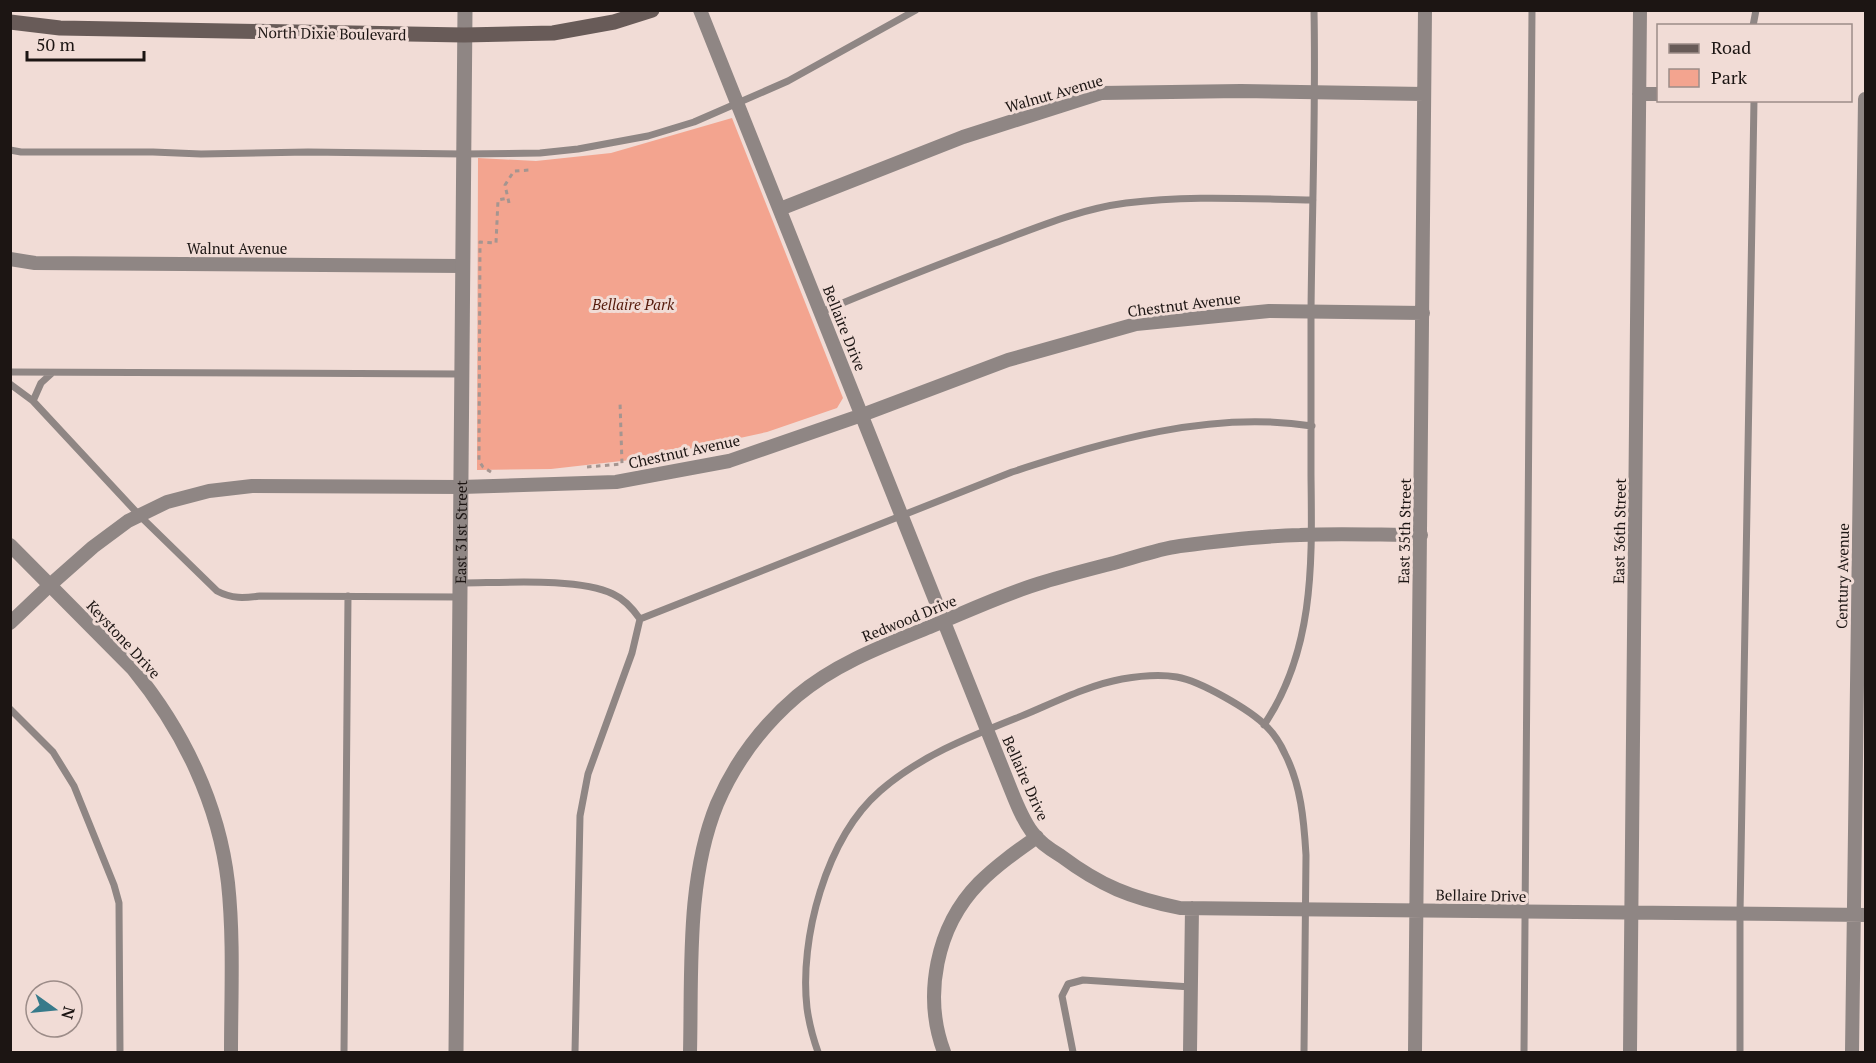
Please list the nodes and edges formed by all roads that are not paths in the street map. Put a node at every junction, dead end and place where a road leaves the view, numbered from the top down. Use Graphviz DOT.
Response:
graph roads {
  1 [pos="465,10"];
  2 [pos="652,10"];
  3 [pos="700,10"];
  4 [pos="916,10"];
  5 [pos="1314,10"];
  6 [pos="1425,10"];
  7 [pos="1532,10"];
  8 [pos="1640,10"];
  9 [pos="10,22"];
  10 [pos="464,34"];
  11 [pos="1316,92"];
  12 [pos="1424,94"];
  13 [pos="1640,94"];
  14 [pos="1657,94"];
  15 [pos="1860,99"];
  16 [pos="1754,102"];
  17 [pos="737,103"];
  18 [pos="10,150"];
  19 [pos="464,154"];
  20 [pos="1313,200"];
  21 [pos="780,209"];
  22 [pos="10,259"];
  23 [pos="463,266"];
  24 [pos="820,312"];
  25 [pos="1311,312"];
  26 [pos="1423,313"];
  27 [pos="10,372"];
  28 [pos="52,373"];
  29 [pos="462,374"];
  30 [pos="10,384"];
  31 [pos="33,401"];
  32 [pos="862,415"];
  33 [pos="1312,426"];
  34 [pos="461,487"];
  35 [pos="140,516"];
  36 [pos="902,516"];
  37 [pos="1312,534"];
  38 [pos="1421,535"];
  39 [pos="1862,537"];
  40 [pos="10,545"];
  41 [pos="50,585"];
  42 [pos="460,590"];
  43 [pos="348,596"];
  44 [pos="640,619"];
  45 [pos="944,621"];
  46 [pos="10,623"];
  47 [pos="10,709"];
  48 [pos="1264,725"];
  49 [pos="987,730"];
  50 [pos="1037,837"];
  51 [pos="1192,908"];
  52 [pos="1306,909"];
  53 [pos="1417,910"];
  54 [pos="1526,912"];
  55 [pos="1632,913"];
  56 [pos="1740,914"];
  57 [pos="1860,915"];
  58 [pos="1191,987"];
  59 [pos="120,1053"];
  60 [pos="231,1053"];
  61 [pos="344,1053"];
  62 [pos="456,1053"];
  63 [pos="575,1053"];
  64 [pos="690,1053"];
  65 [pos="818,1053"];
  66 [pos="945,1053"];
  67 [pos="1073,1053"];
  68 [pos="1190,1053"];
  69 [pos="1304,1053"];
  70 [pos="1415,1053"];
  71 [pos="1524,1053"];
  72 [pos="1630,1053"];
  73 [pos="1740,1053"];
  74 [pos="1852,1053"];
  1 -- 10 [label="street, East 31st Street"];
  2 -- 10 [label="main road, North Dixie Boulevard"];
  3 -- 17 [label="street, Bellaire Drive"];
  4 -- 17 [label="lane"];
  5 -- 11 [label="lane"];
  6 -- 12 [label="street, East 35th Street"];
  7 -- 54 [label="lane"];
  8 -- 13 [label="street, East 36th Street"];
  9 -- 10 [label="main road, North Dixie Boulevard"];
  10 -- 19 [label="street, East 31st Street"];
  11 -- 12 [label="street, Walnut Avenue"];
  11 -- 20 [label="lane"];
  11 -- 21 [label="street, Walnut Avenue"];
  12 -- 26 [label="street, East 35th Street"];
  13 -- 14 [label="street"];
  13 -- 55 [label="street, East 36th Street"];
  15 -- 39 [label="street, Century Avenue"];
  16 -- 56 [label="lane"];
  17 -- 19 [label="lane"];
  17 -- 21 [label="street, Bellaire Drive"];
  18 -- 19 [label="lane"];
  19 -- 23 [label="street, East 31st Street"];
  20 -- 24 [label="lane"];
  20 -- 25 [label="lane"];
  21 -- 24 [label="street, Bellaire Drive"];
  22 -- 23 [label="street, Walnut Avenue"];
  23 -- 29 [label="street, East 31st Street"];
  24 -- 32 [label="street, Bellaire Drive"];
  25 -- 26 [label="street, Chestnut Avenue"];
  25 -- 32 [label="street, Chestnut Avenue"];
  25 -- 33 [label="lane"];
  26 -- 38 [label="street, East 35th Street"];
  27 -- 28 [label="lane"];
  28 -- 29 [label="lane"];
  28 -- 31 [label="lane"];
  29 -- 34 [label="street, East 31st Street"];
  30 -- 31 [label="lane"];
  31 -- 35 [label="lane"];
  32 -- 34 [label="street, Chestnut Avenue"];
  32 -- 36 [label="street, Bellaire Drive"];
  33 -- 36 [label="lane"];
  33 -- 37 [label="lane"];
  34 -- 35 [label="street, Chestnut Avenue"];
  34 -- 42 [label="street, East 31st Street"];
  35 -- 41 [label="street, Chestnut Avenue"];
  35 -- 43 [label="lane"];
  36 -- 44 [label="lane"];
  36 -- 45 [label="street, Bellaire Drive"];
  37 -- 38 [label="street, Redwood Drive"];
  37 -- 45 [label="street, Redwood Drive"];
  37 -- 48 [label="lane"];
  38 -- 53 [label="street, East 35th Street"];
  39 -- 57 [label="street, Century Avenue"];
  40 -- 41 [label="street, Keystone Drive"];
  41 -- 46 [label="street, Chestnut Avenue"];
  41 -- 60 [label="street, Keystone Drive"];
  42 -- 43 [label="lane"];
  42 -- 44 [label="lane"];
  42 -- 62 [label="street, East 31st Street"];
  43 -- 61 [label="lane"];
  44 -- 63 [label="lane"];
  45 -- 49 [label="street, Bellaire Drive"];
  45 -- 64 [label="street, Redwood Drive"];
  47 -- 59 [label="lane"];
  48 -- 49 [label="lane"];
  48 -- 52 [label="lane"];
  49 -- 50 [label="street, Bellaire Drive"];
  49 -- 65 [label="lane"];
  50 -- 51 [label="street, Bellaire Drive"];
  50 -- 66 [label="street"];
  51 -- 52 [label="street, Bellaire Drive"];
  51 -- 58 [label="street"];
  52 -- 53 [label="street, Bellaire Drive"];
  52 -- 69 [label="lane"];
  53 -- 54 [label="street, Bellaire Drive"];
  53 -- 70 [label="street, East 35th Street"];
  54 -- 55 [label="street, Bellaire Drive"];
  54 -- 71 [label="lane"];
  55 -- 56 [label="street, Bellaire Drive"];
  55 -- 72 [label="street, East 36th Street"];
  56 -- 57 [label="street, Bellaire Drive"];
  56 -- 73 [label="lane"];
  57 -- 74 [label="street, Century Avenue"];
  58 -- 67 [label="lane"];
  58 -- 68 [label="street"];
}
